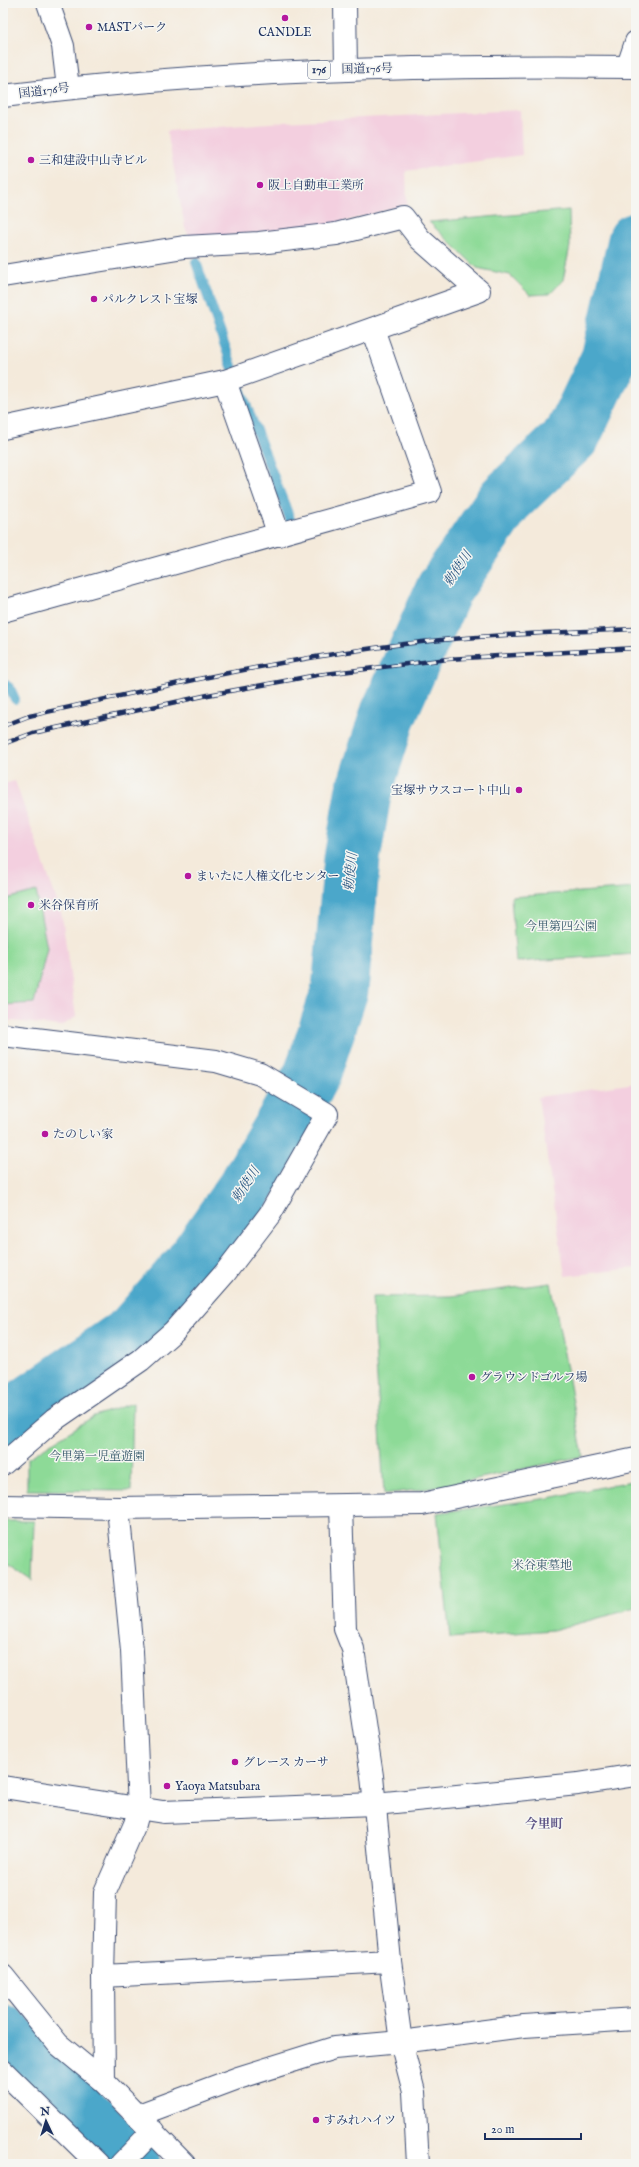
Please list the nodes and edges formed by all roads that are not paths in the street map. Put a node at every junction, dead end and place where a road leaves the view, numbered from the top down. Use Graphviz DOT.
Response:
graph roads {
  1 [pos="48,3"];
  2 [pos="345,3"];
  3 [pos="636,42"];
  4 [pos="632,66"];
  5 [pos="346,69"];
  6 [pos="68,88"];
  7 [pos="3,96"];
  8 [pos="3,276"];
  9 [pos="373,329"];
  10 [pos="225,381"];
  11 [pos="3,428"];
  12 [pos="279,534"];
  13 [pos="3,611"];
  14 [pos="3,1035"];
  15 [pos="636,1459"];
  16 [pos="3,1464"];
  17 [pos="3,1506"];
  18 [pos="341,1506"];
  19 [pos="118,1508"];
  20 [pos="636,1775"];
  21 [pos="3,1787"];
  22 [pos="375,1804"];
  23 [pos="139,1809"];
  24 [pos="390,1961"];
  25 [pos="3,1976"];
  26 [pos="103,1976"];
  27 [pos="636,2019"];
  28 [pos="401,2042"];
  29 [pos="3,2071"];
  30 [pos="104,2082"];
  31 [pos="136,2116"];
  32 [pos="150,2134"];
  33 [pos="96,2164"];
  34 [pos="121,2164"];
  35 [pos="184,2164"];
  36 [pos="418,2164"];
  1 -- 6 [label="main road"];
  2 -- 5 [label="main road"];
  3 -- 4 [label="main road"];
  4 -- 5 [label="main road, 国道176号 / 176"];
  5 -- 6 [label="main road, 国道176号 / 176"];
  6 -- 7 [label="main road, 国道176号 / 176"];
  8 -- 9 [label="main road"];
  9 -- 10 [label="main road"];
  9 -- 12 [label="main road"];
  10 -- 11 [label="main road"];
  10 -- 12 [label="main road"];
  12 -- 13 [label="main road"];
  14 -- 16 [label="main road"];
  15 -- 18 [label="main road"];
  17 -- 19 [label="main road"];
  18 -- 19 [label="main road"];
  18 -- 22 [label="main road"];
  19 -- 23 [label="main road"];
  20 -- 22 [label="main road"];
  21 -- 23 [label="main road"];
  22 -- 23 [label="main road"];
  22 -- 24 [label="main road"];
  23 -- 26 [label="main road"];
  24 -- 26 [label="main road"];
  24 -- 28 [label="main road"];
  25 -- 30 [label="main road"];
  26 -- 30 [label="main road"];
  27 -- 28 [label="main road"];
  28 -- 31 [label="main road"];
  28 -- 36 [label="main road"];
  29 -- 33 [label="main road"];
  30 -- 31 [label="main road"];
  31 -- 32 [label="main road"];
  32 -- 34 [label="main road"];
  32 -- 35 [label="main road"];
}
